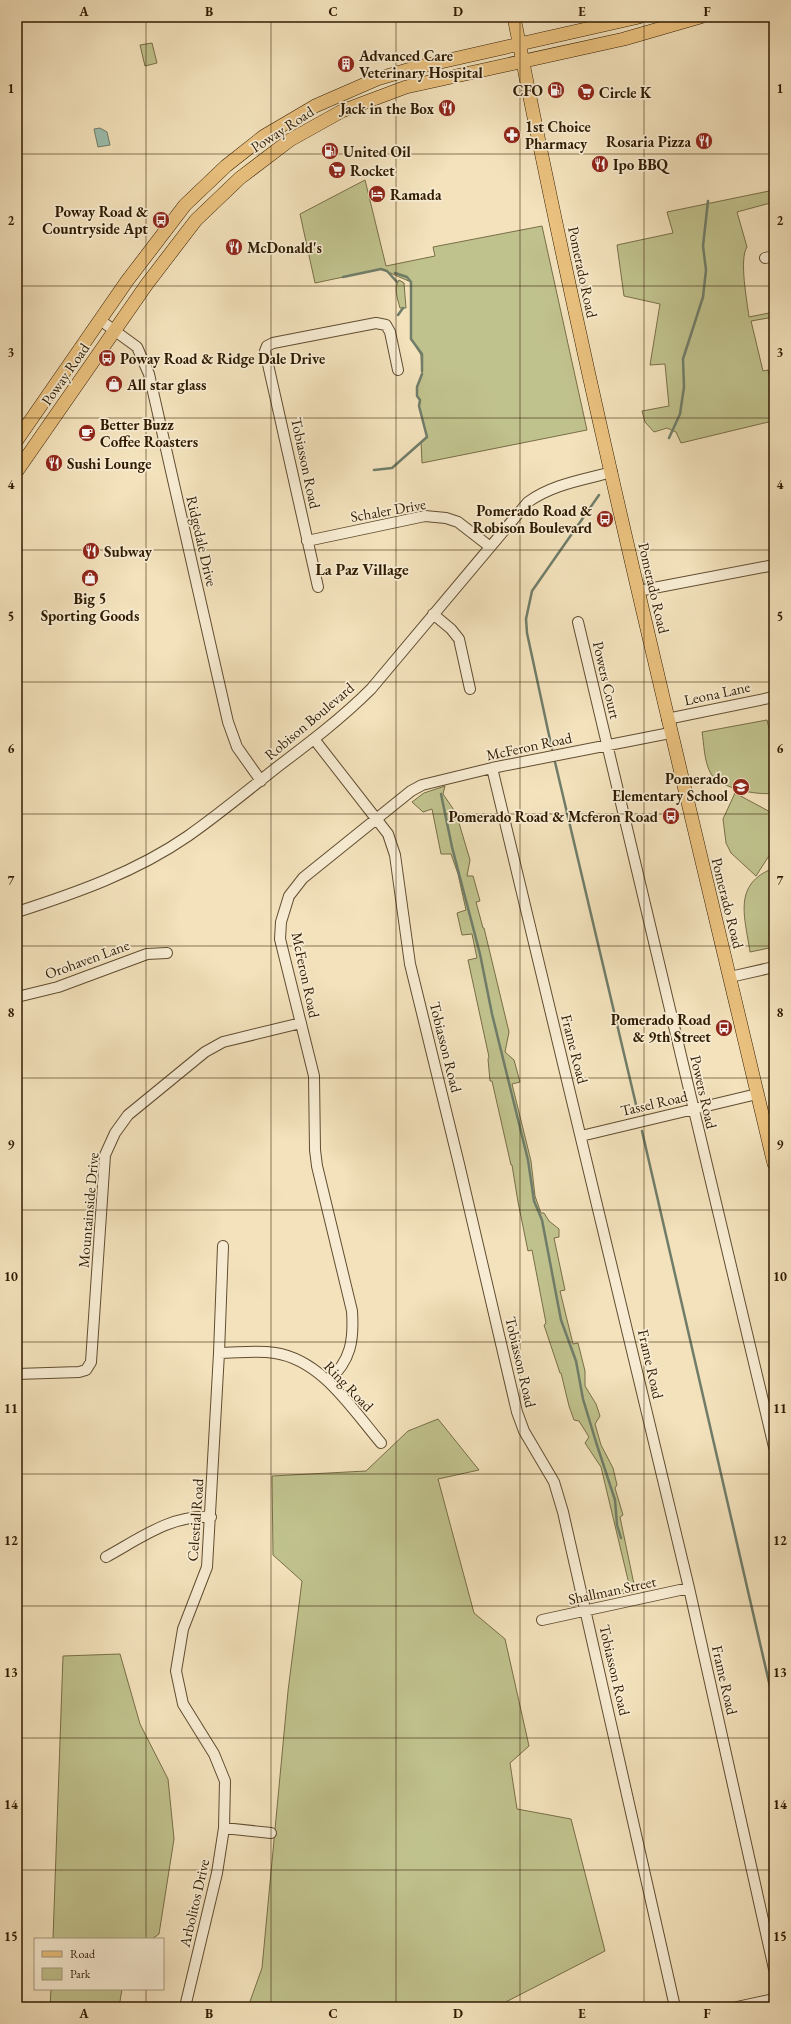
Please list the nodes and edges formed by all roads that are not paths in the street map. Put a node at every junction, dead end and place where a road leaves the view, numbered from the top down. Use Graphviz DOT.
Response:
graph roads {
  1 [pos="514,17"];
  2 [pos="639,17"];
  3 [pos="700,17"];
  4 [pos="519,45"];
  5 [pos="522,60"];
  6 [pos="332,98"];
  7 [pos="279,126"];
  8 [pos="298,135"];
  9 [pos="247,172"];
  10 [pos="182,209"];
  11 [pos="196,220"];
  12 [pos="100,320"];
  13 [pos="114,330"];
  14 [pos="398,370"];
  15 [pos="17,440"];
  16 [pos="17,471"];
  17 [pos="612,472"];
  18 [pos="307,541"];
  19 [pos="489,546"];
  20 [pos="774,565"];
  21 [pos="318,587"];
  22 [pos="638,591"];
  23 [pos="433,614"];
  24 [pos="578,622"];
  25 [pos="470,689"];
  26 [pos="774,697"];
  27 [pos="667,719"];
  28 [pos="670,733"];
  29 [pos="314,739"];
  30 [pos="607,745"];
  31 [pos="492,768"];
  32 [pos="261,781"];
  33 [pos="377,819"];
  34 [pos="17,912"];
  35 [pos="167,953"];
  36 [pos="774,967"];
  37 [pos="730,977"];
  38 [pos="17,997"];
  39 [pos="301,1023"];
  40 [pos="757,1094"];
  41 [pos="693,1109"];
  42 [pos="581,1136"];
  43 [pos="774,1164"];
  44 [pos="222,1246"];
  45 [pos="219,1353"];
  46 [pos="17,1374"];
  47 [pos="328,1381"];
  48 [pos="381,1443"];
  49 [pos="774,1447"];
  50 [pos="211,1517"];
  51 [pos="106,1557"];
  52 [pos="689,1588"];
  53 [pos="587,1611"];
  54 [pos="542,1620"];
  55 [pos="224,1828"];
  56 [pos="271,1833"];
  57 [pos="774,1969"];
  58 [pos="774,1999"];
  59 [pos="185,2007"];
  60 [pos="675,2007"];
  61 [pos="737,2007"];
  1 -- 4 [label="main road, Pomerado Road"];
  2 -- 4 [label="main road, Poway Road"];
  3 -- 5 [label="main road, Poway Road"];
  4 -- 5 [label="main road, Pomerado Road"];
  4 -- 6 [label="main road, Poway Road"];
  5 -- 8 [label="main road, Poway Road"];
  5 -- 17 [label="main road, Pomerado Road"];
  6 -- 7 [label="main road, Poway Road"];
  6 -- 8 [label="main road"];
  7 -- 9 [label="main road"];
  7 -- 10 [label="main road, Poway Road"];
  8 -- 9 [label="main road, Poway Road"];
  9 -- 11 [label="main road, Poway Road"];
  10 -- 11 [label="main road"];
  10 -- 12 [label="main road, Poway Road"];
  11 -- 13 [label="main road, Poway Road"];
  12 -- 13 [label="street, Ridgedale Drive"];
  12 -- 15 [label="main road, Poway Road"];
  13 -- 16 [label="main road, Poway Road"];
  13 -- 32 [label="street, Ridgedale Drive"];
  14 -- 18 [label="street, Tobiasson Road"];
  17 -- 19 [label="street, Robison Boulevard"];
  17 -- 22 [label="main road, Pomerado Road"];
  18 -- 19 [label="street, Schaler Drive"];
  18 -- 21 [label="street, Tobiasson Road"];
  19 -- 23 [label="street, Robison Boulevard"];
  20 -- 22 [label="street"];
  22 -- 27 [label="main road, Pomerado Road"];
  23 -- 25 [label="street"];
  23 -- 29 [label="street, Robison Boulevard"];
  24 -- 30 [label="street, Powers Court"];
  26 -- 27 [label="street, Leona Lane"];
  27 -- 28 [label="main road, Pomerado Road"];
  28 -- 30 [label="street, McFeron Road"];
  28 -- 37 [label="main road, Pomerado Road"];
  29 -- 32 [label="street, Robison Boulevard"];
  29 -- 33 [label="street, Tobiasson Road"];
  30 -- 31 [label="street, McFeron Road"];
  30 -- 41 [label="street, Powers Road"];
  31 -- 33 [label="street, McFeron Road"];
  31 -- 42 [label="street, Frame Road"];
  32 -- 34 [label="street, Robison Boulevard"];
  33 -- 39 [label="street, McFeron Road"];
  33 -- 53 [label="street, Tobiasson Road"];
  35 -- 38 [label="street, Orohaven Lane"];
  36 -- 37 [label="street"];
  37 -- 40 [label="main road, Pomerado Road"];
  39 -- 46 [label="street, Mountainside Drive"];
  39 -- 47 [label="street, McFeron Road"];
  40 -- 41 [label="street, Tassel Road"];
  40 -- 43 [label="main road, Pomerado Road"];
  41 -- 42 [label="street, Tassel Road"];
  41 -- 49 [label="street, Powers Road"];
  42 -- 52 [label="street, Frame Road"];
  44 -- 45 [label="street, Celestial Road"];
  45 -- 47 [label="street, Ring Road"];
  45 -- 50 [label="street, Celestial Road"];
  47 -- 48 [label="street, Ring Road"];
  50 -- 51 [label="street"];
  50 -- 55 [label="street, Celestial Road"];
  52 -- 53 [label="street, Shallman Street"];
  52 -- 57 [label="street, Frame Road"];
  53 -- 54 [label="street, Shallman Street"];
  53 -- 60 [label="street, Tobiasson Road"];
  55 -- 56 [label="street"];
  55 -- 59 [label="street, Arbolitos Drive"];
  58 -- 61 [label="street"];
}
